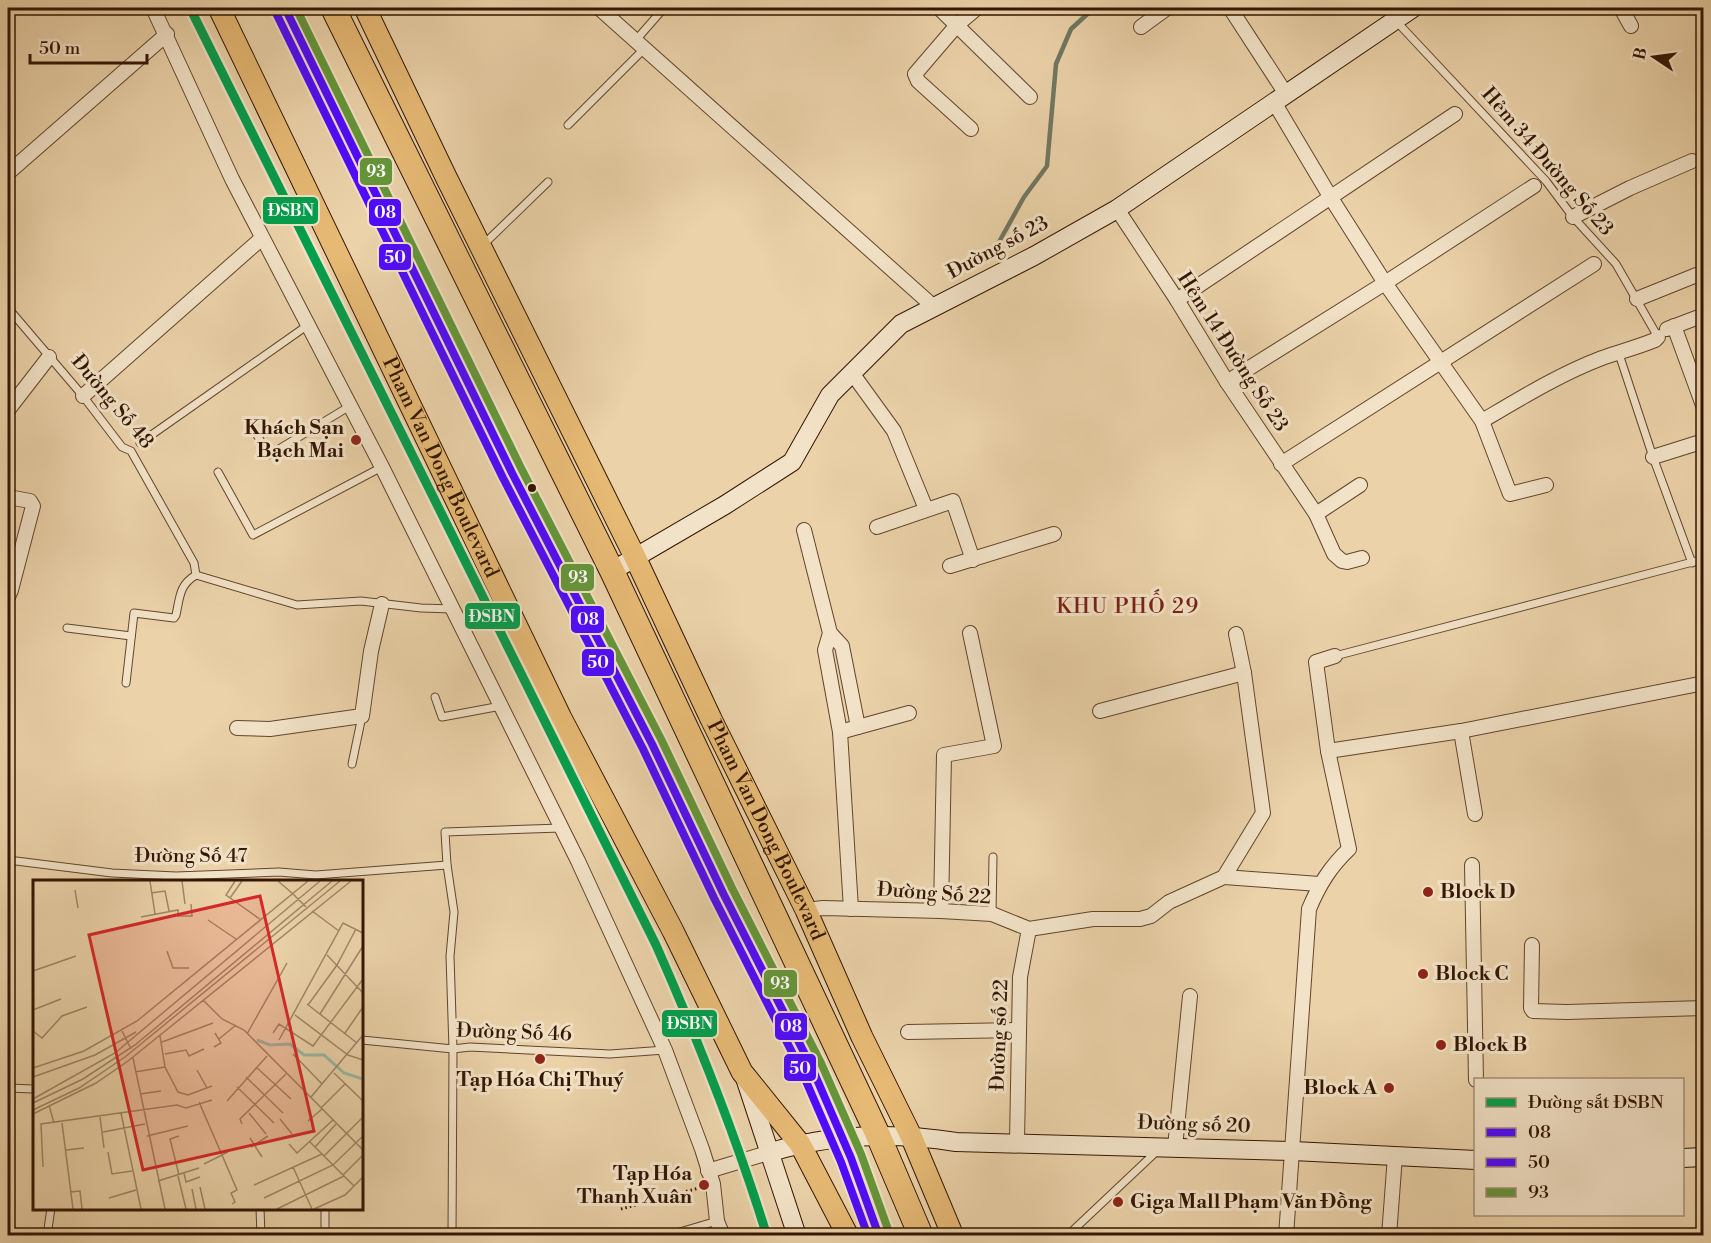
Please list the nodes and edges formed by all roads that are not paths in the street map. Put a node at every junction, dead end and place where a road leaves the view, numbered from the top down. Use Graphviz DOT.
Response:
graph roads {
  1 [pos="153,8"];
  2 [pos="219,8"];
  3 [pos="285,8"];
  4 [pos="333,8"];
  5 [pos="365,8"];
  6 [pos="599,8"];
  7 [pos="664,8"];
  8 [pos="939,8"];
  9 [pos="977,8"];
  10 [pos="1167,8"];
  11 [pos="1230,8"];
  12 [pos="1413,8"];
  13 [pos="1621,8"];
  14 [pos="1395,20"];
  15 [pos="957,25"];
  16 [pos="1631,26"];
  17 [pos="1142,27"];
  18 [pos="167,34"];
  19 [pos="640,44"];
  20 [pos="1030,97"];
  21 [pos="1280,98"];
  22 [pos="1455,114"];
  23 [pos="568,125"];
  24 [pos="971,129"];
  25 [pos="1692,161"];
  26 [pos="8,173"];
  27 [pos="548,182"];
  28 [pos="1534,186"];
  29 [pos="1331,198"];
  30 [pos="1117,209"];
  31 [pos="1573,217"];
  32 [pos="261,238"];
  33 [pos="481,247"];
  34 [pos="1594,264"];
  35 [pos="1704,272"];
  36 [pos="1385,283"];
  37 [pos="1637,299"];
  38 [pos="1177,300"];
  39 [pos="934,307"];
  40 [pos="8,310"];
  41 [pos="1704,315"];
  42 [pos="308,325"];
  43 [pos="1674,326"];
  44 [pos="1657,335"];
  45 [pos="1619,354"];
  46 [pos="49,357"];
  47 [pos="1441,362"];
  48 [pos="852,373"];
  49 [pos="1227,382"];
  50 [pos="83,396"];
  51 [pos="350,406"];
  52 [pos="1704,408"];
  53 [pos="8,410"];
  54 [pos="1482,421"];
  55 [pos="251,425"];
  56 [pos="1704,441"];
  57 [pos="140,443"];
  58 [pos="1653,457"];
  59 [pos="1281,464"];
  60 [pos="382,467"];
  61 [pos="218,472"];
  62 [pos="1360,484"];
  63 [pos="1546,485"];
  64 [pos="8,497"];
  65 [pos="926,509"];
  66 [pos="1316,514"];
  67 [pos="877,527"];
  68 [pos="804,530"];
  69 [pos="1054,534"];
  70 [pos="635,557"];
  71 [pos="1362,558"];
  72 [pos="1704,559"];
  73 [pos="973,560"];
  74 [pos="1692,563"];
  75 [pos="950,567"];
  76 [pos="612,571"];
  77 [pos="196,575"];
  78 [pos="8,597"];
  79 [pos="382,604"];
  80 [pos="453,609"];
  81 [pos="67,628"];
  82 [pos="830,633"];
  83 [pos="970,633"];
  84 [pos="1236,634"];
  85 [pos="131,636"];
  86 [pos="1335,656"];
  87 [pos="1244,673"];
  88 [pos="126,683"];
  89 [pos="1704,683"];
  90 [pos="435,697"];
  91 [pos="501,706"];
  92 [pos="1100,711"];
  93 [pos="909,713"];
  94 [pos="362,716"];
  95 [pos="858,727"];
  96 [pos="237,728"];
  97 [pos="1461,731"];
  98 [pos="840,732"];
  99 [pos="1328,751"];
  100 [pos="352,764"];
  101 [pos="1474,814"];
  102 [pos="561,828"];
  103 [pos="993,857"];
  104 [pos="8,860"];
  105 [pos="447,865"];
  106 [pos="1472,865"];
  107 [pos="1224,877"];
  108 [pos="316,878"];
  109 [pos="1319,884"];
  110 [pos="851,909"];
  111 [pos="806,910"];
  112 [pos="941,911"];
  113 [pos="992,914"];
  114 [pos="1029,929"];
  115 [pos="1532,945"];
  116 [pos="1190,996"];
  117 [pos="1704,1008"];
  118 [pos="1018,1030"];
  119 [pos="908,1032"];
  120 [pos="363,1040"];
  121 [pos="453,1049"];
  122 [pos="665,1050"];
  123 [pos="742,1072"];
  124 [pos="1476,1078"];
  125 [pos="8,1088"];
  126 [pos="33,1089"];
  127 [pos="878,1135"];
  128 [pos="911,1136"];
  129 [pos="842,1137"];
  130 [pos="1017,1142"];
  131 [pos="800,1144"];
  132 [pos="1169,1147"];
  133 [pos="1293,1151"];
  134 [pos="771,1152"];
  135 [pos="1395,1156"];
  136 [pos="1704,1157"];
  137 [pos="1684,1158"];
  138 [pos="1474,1160"];
  139 [pos="710,1178"];
  140 [pos="51,1210"];
  141 [pos="261,1210"];
  142 [pos="325,1210"];
  143 [pos="717,1221"];
  144 [pos="325,1228"];
  145 [pos="47,1236"];
  146 [pos="261,1236"];
  147 [pos="452,1236"];
  148 [pos="666,1236"];
  149 [pos="723,1236"];
  150 [pos="797,1236"];
  151 [pos="848,1236"];
  152 [pos="879,1236"];
  153 [pos="921,1236"];
  154 [pos="953,1236"];
  155 [pos="1067,1236"];
  156 [pos="1286,1236"];
  157 [pos="1389,1236"];
  1 -- 18 [label="street"];
  2 -- 123 [label="main road, Pham Van Dong Boulevard"];
  3 -- 129 [label="highway"];
  4 -- 76 [label="highway, Pham Van Dong Boulevard"];
  5 -- 33 [label="main road, Pham Van Dong Boulevard"];
  6 -- 19 [label="street"];
  7 -- 19 [label="lane"];
  8 -- 15 [label="street"];
  9 -- 15 [label="street"];
  10 -- 17 [label="street"];
  11 -- 21 [label="street"];
  12 -- 14 [label="street, Đường số 23"];
  13 -- 16 [label="street"];
  14 -- 21 [label="street, Đường số 23"];
  14 -- 31 [label="lane, Hẻm 34 Đường Số 23"];
  15 -- 20 [label="street"];
  15 -- 24 [label="street"];
  18 -- 26 [label="street"];
  18 -- 32 [label="street"];
  19 -- 23 [label="lane"];
  19 -- 39 [label="street"];
  21 -- 29 [label="street"];
  21 -- 30 [label="street, Đường số 23"];
  22 -- 29 [label="street"];
  25 -- 31 [label="street"];
  27 -- 33 [label="lane"];
  28 -- 36 [label="street"];
  29 -- 36 [label="street"];
  29 -- 38 [label="street"];
  30 -- 38 [label="street, Hẻm 14 Đường Số 23"];
  30 -- 39 [label="street, Đường số 23"];
  31 -- 37 [label="lane, Hẻm 34 Đường Số 23"];
  32 -- 42 [label="street"];
  32 -- 50 [label="street"];
  33 -- 70 [label="main road, Pham Van Dong Boulevard"];
  34 -- 47 [label="street"];
  35 -- 37 [label="street"];
  36 -- 47 [label="street"];
  36 -- 49 [label="street"];
  37 -- 44 [label="lane, Hẻm 34 Đường Số 23"];
  38 -- 49 [label="street, Hẻm 14 Đường Số 23"];
  39 -- 48 [label="street, Đường số 23"];
  40 -- 46 [label="lane, Đường Số 48"];
  41 -- 43 [label="street"];
  42 -- 51 [label="street"];
  42 -- 57 [label="lane"];
  43 -- 44 [label="street"];
  43 -- 52 [label="street"];
  44 -- 45 [label="street"];
  45 -- 54 [label="street"];
  45 -- 58 [label="lane"];
  46 -- 50 [label="lane, Đường Số 48"];
  46 -- 53 [label="street"];
  47 -- 54 [label="street"];
  47 -- 59 [label="street"];
  48 -- 65 [label="street"];
  48 -- 70 [label="street, Đường số 23"];
  49 -- 59 [label="street, Hẻm 14 Đường Số 23"];
  50 -- 77 [label="lane, Đường Số 48"];
  51 -- 55 [label="lane"];
  51 -- 60 [label="street"];
  54 -- 63 [label="street"];
  56 -- 58 [label="street"];
  58 -- 74 [label="lane"];
  59 -- 66 [label="street, Hẻm 14 Đường Số 23"];
  60 -- 61 [label="lane"];
  60 -- 80 [label="street"];
  62 -- 66 [label="street"];
  64 -- 78 [label="street"];
  65 -- 67 [label="street"];
  65 -- 73 [label="street"];
  66 -- 71 [label="street, Hẻm 14 Đường Số 23"];
  68 -- 82 [label="street"];
  69 -- 73 [label="street"];
  70 -- 76 [label="street, Đường số 23"];
  70 -- 111 [label="main road, Pham Van Dong Boulevard"];
  72 -- 74 [label="lane"];
  73 -- 75 [label="street"];
  74 -- 86 [label="lane"];
  76 -- 127 [label="highway, Pham Van Dong Boulevard"];
  77 -- 79 [label="lane"];
  77 -- 85 [label="lane"];
  79 -- 80 [label="lane"];
  79 -- 94 [label="street"];
  80 -- 91 [label="street"];
  81 -- 85 [label="lane"];
  82 -- 95 [label="street"];
  82 -- 98 [label="street"];
  83 -- 112 [label="street"];
  84 -- 87 [label="street"];
  85 -- 88 [label="lane"];
  86 -- 99 [label="street"];
  87 -- 92 [label="street"];
  87 -- 107 [label="street"];
  89 -- 97 [label="street"];
  90 -- 91 [label="lane"];
  91 -- 102 [label="street"];
  93 -- 95 [label="street"];
  94 -- 96 [label="street"];
  94 -- 100 [label="lane"];
  95 -- 98 [label="street"];
  97 -- 99 [label="street"];
  97 -- 101 [label="street"];
  98 -- 110 [label="street"];
  99 -- 109 [label="street"];
  102 -- 105 [label="lane"];
  102 -- 122 [label="street"];
  103 -- 113 [label="lane"];
  104 -- 108 [label="lane, Đường Số 47"];
  105 -- 108 [label="lane, Đường Số 47"];
  105 -- 121 [label="lane"];
  106 -- 124 [label="street"];
  107 -- 109 [label="street"];
  107 -- 114 [label="street"];
  109 -- 133 [label="street"];
  110 -- 111 [label="street, Đường Số 22"];
  110 -- 112 [label="street, Đường Số 22"];
  111 -- 128 [label="main road, Pham Van Dong Boulevard"];
  112 -- 113 [label="street, Đường Số 22"];
  113 -- 114 [label="street, Đường Số 22"];
  114 -- 118 [label="street, Đường số 22"];
  115 -- 117 [label="street"];
  116 -- 132 [label="street"];
  118 -- 119 [label="street"];
  118 -- 130 [label="street, Đường số 22"];
  120 -- 121 [label="lane, Đường Số 46"];
  121 -- 122 [label="lane, Đường Số 46"];
  121 -- 147 [label="lane"];
  122 -- 139 [label="street"];
  123 -- 131 [label="main road, Pham Van Dong Boulevard"];
  123 -- 134 [label="street"];
  125 -- 126 [label="lane"];
  127 -- 128 [label="street, Đường số 20"];
  127 -- 129 [label="street, Đường số 20"];
  127 -- 153 [label="highway, Pham Van Dong Boulevard"];
  128 -- 130 [label="street, Đường số 20"];
  128 -- 154 [label="main road, Pham Van Dong Boulevard"];
  129 -- 131 [label="street, Đường số 20"];
  129 -- 152 [label="highway"];
  130 -- 132 [label="street, Đường số 20"];
  131 -- 134 [label="street, Đường số 20"];
  131 -- 151 [label="main road, Pham Van Dong Boulevard"];
  132 -- 133 [label="street, Đường số 20"];
  132 -- 155 [label="lane"];
  133 -- 135 [label="street, Đường số 20"];
  133 -- 156 [label="street"];
  134 -- 139 [label="street"];
  134 -- 150 [label="street"];
  135 -- 138 [label="street, Đường số 20"];
  135 -- 157 [label="street"];
  136 -- 137 [label="street"];
  139 -- 143 [label="street"];
  140 -- 145 [label="lane"];
  141 -- 146 [label="lane"];
  142 -- 144 [label="lane"];
  143 -- 148 [label="lane"];
  143 -- 149 [label="street"];
}
